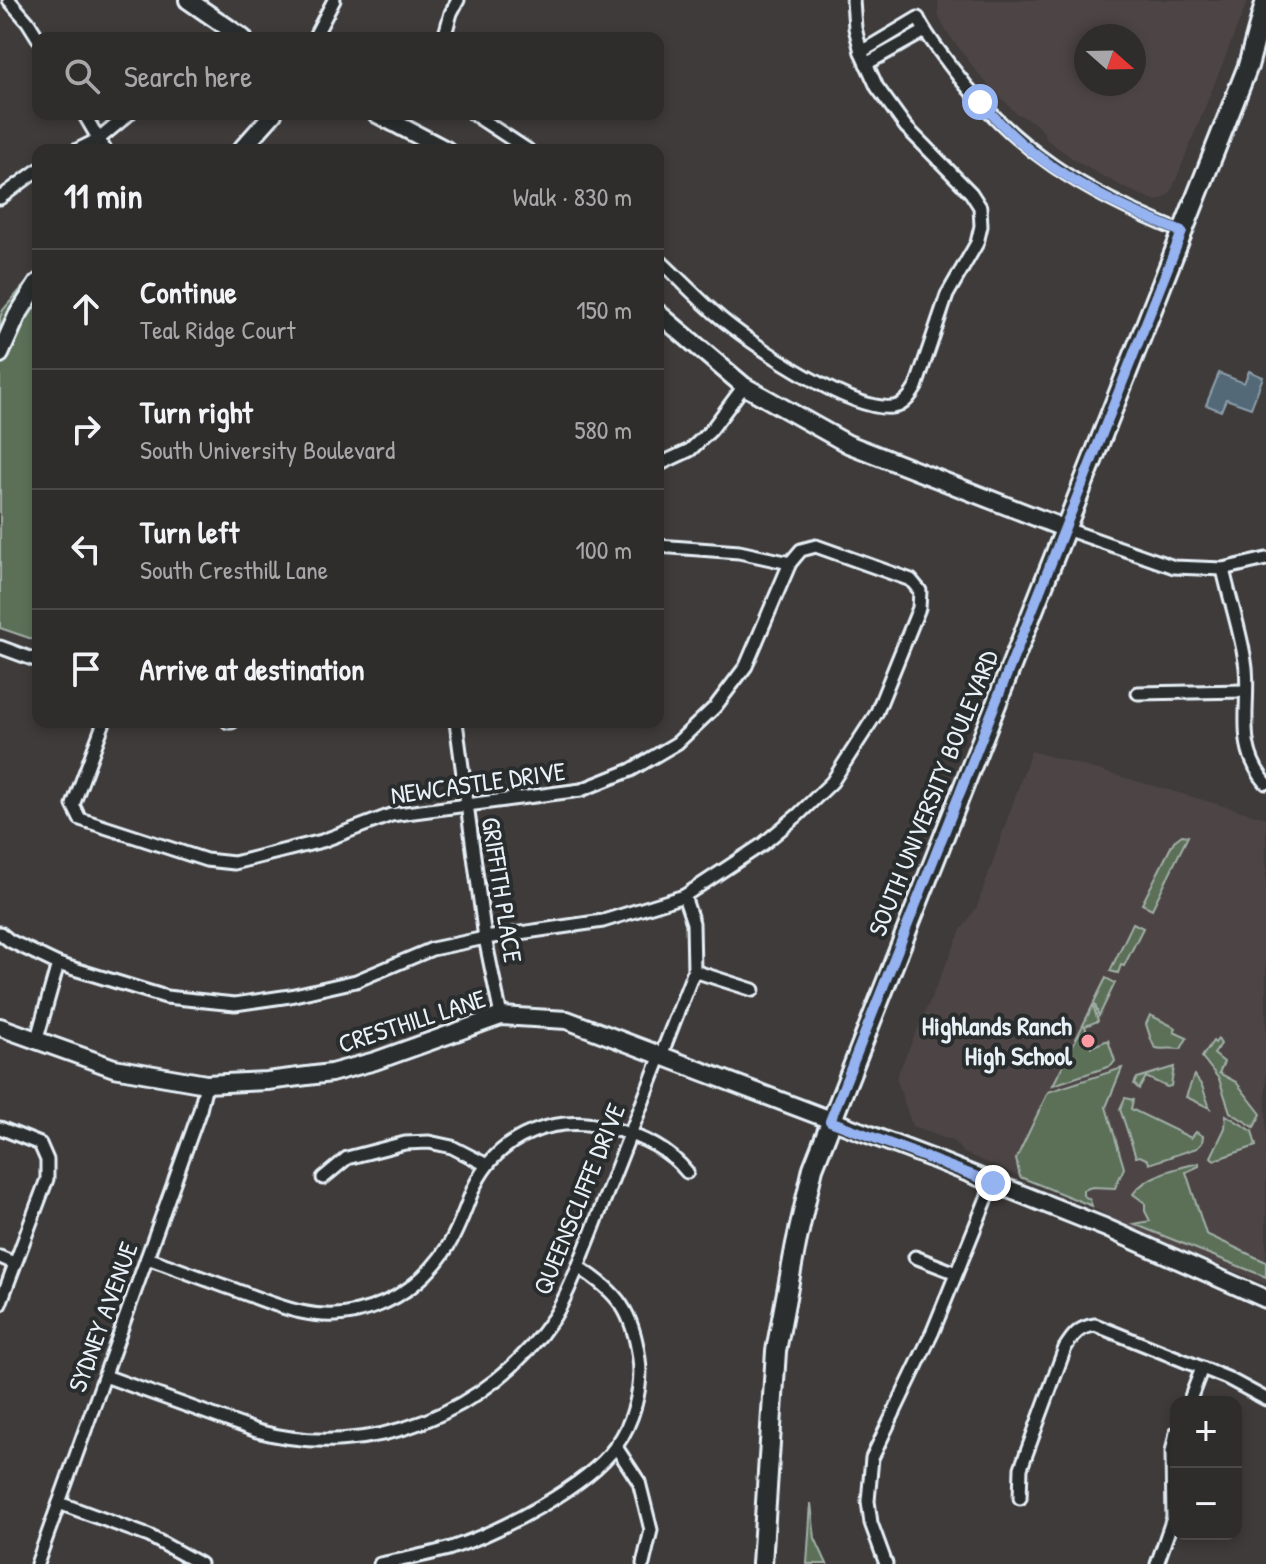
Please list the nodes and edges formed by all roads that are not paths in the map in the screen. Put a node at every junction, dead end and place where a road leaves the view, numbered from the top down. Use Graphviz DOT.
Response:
graph roads {
  1 [pos="9,0"];
  2 [pos="188,0"];
  3 [pos="334,0"];
  4 [pos="458,0"];
  5 [pos="853,0"];
  6 [pos="1266,0"];
  7 [pos="925,31"];
  8 [pos="34,32"];
  9 [pos="234,32"];
  10 [pos="317,32"];
  11 [pos="446,32"];
  12 [pos="1266,38"];
  13 [pos="861,52"];
  14 [pos="866,64"];
  15 [pos="1248,66"];
  16 [pos="87,120"];
  17 [pos="124,120"];
  18 [pos="268,120"];
  19 [pos="388,120"];
  20 [pos="482,120"];
  21 [pos="101,144"];
  22 [pos="103,144"];
  23 [pos="246,144"];
  24 [pos="434,144"];
  25 [pos="519,144"];
  26 [pos="32,174"];
  27 [pos="1,194"];
  28 [pos="1182,232"];
  29 [pos="664,265"];
  30 [pos="32,292"];
  31 [pos="664,318"];
  32 [pos="0,354"];
  33 [pos="744,386"];
  34 [pos="664,462"];
  35 [pos="1066,529"];
  36 [pos="664,546"];
  37 [pos="1266,559"];
  38 [pos="790,563"];
  39 [pos="1223,569"];
  40 [pos="0,647"];
  41 [pos="32,659"];
  42 [pos="1245,691"];
  43 [pos="1138,693"];
  44 [pos="102,728"];
  45 [pos="457,728"];
  46 [pos="1266,783"];
  47 [pos="467,805"];
  48 [pos="684,896"];
  49 [pos="0,933"];
  50 [pos="485,938"];
  51 [pos="58,964"];
  52 [pos="694,971"];
  53 [pos="753,990"];
  54 [pos="501,1016"];
  55 [pos="0,1027"];
  56 [pos="36,1042"];
  57 [pos="660,1056"];
  58 [pos="206,1084"];
  59 [pos="830,1121"];
  60 [pos="0,1128"];
  61 [pos="629,1135"];
  62 [pos="487,1165"];
  63 [pos="687,1172"];
  64 [pos="323,1178"];
  65 [pos="993,1183"];
  66 [pos="0,1257"];
  67 [pos="915,1257"];
  68 [pos="147,1258"];
  69 [pos="14,1263"];
  70 [pos="578,1267"];
  71 [pos="956,1273"];
  72 [pos="1266,1299"];
  73 [pos="0,1304"];
  74 [pos="1202,1368"];
  75 [pos="105,1376"];
  76 [pos="1191,1396"];
  77 [pos="1266,1399"];
  78 [pos="616,1447"];
  79 [pos="1172,1468"];
  80 [pos="1020,1498"];
  81 [pos="59,1503"];
  82 [pos="37,1564"];
  83 [pos="200,1564"];
  84 [pos="380,1564"];
  85 [pos="643,1564"];
  86 [pos="762,1564"];
  87 [pos="886,1564"];
  88 [pos="1157,1564"];
  1 -- 8 [label="street"];
  2 -- 9 [label="street"];
  3 -- 10 [label="street"];
  4 -- 11 [label="street"];
  5 -- 13 [label="street"];
  6 -- 15 [label="main road, SOUTH UNIVERSITY BOULEVARD"];
  7 -- 13 [label="street"];
  7 -- 14 [label="street"];
  7 -- 28 [label="street"];
  12 -- 15 [label="main road, SOUTH UNIVERSITY BOULEVARD"];
  13 -- 14 [label="street"];
  14 -- 29 [label="street"];
  15 -- 28 [label="main road, SOUTH UNIVERSITY BOULEVARD"];
  16 -- 21 [label="street"];
  17 -- 22 [label="street"];
  18 -- 23 [label="street"];
  19 -- 24 [label="street"];
  20 -- 25 [label="street"];
  26 -- 27 [label="street"];
  28 -- 35 [label="main road, SOUTH UNIVERSITY BOULEVARD"];
  30 -- 32 [label="street"];
  31 -- 33 [label="street"];
  33 -- 34 [label="street"];
  33 -- 35 [label="street"];
  35 -- 39 [label="street"];
  35 -- 59 [label="main road, SOUTH UNIVERSITY BOULEVARD"];
  36 -- 38 [label="street"];
  37 -- 39 [label="street"];
  38 -- 47 [label="street, NEWCASTLE DRIVE"];
  38 -- 48 [label="street"];
  39 -- 42 [label="street"];
  40 -- 41 [label="street"];
  42 -- 43 [label="street"];
  42 -- 46 [label="street"];
  44 -- 47 [label="street, NEWCASTLE DRIVE"];
  45 -- 47 [label="street, GRIFFITH PLACE"];
  47 -- 50 [label="street, GRIFFITH PLACE"];
  48 -- 50 [label="street"];
  48 -- 52 [label="street, QUEENSCLIFFE DRIVE"];
  49 -- 51 [label="street"];
  50 -- 51 [label="street"];
  50 -- 54 [label="street, GRIFFITH PLACE"];
  51 -- 56 [label="street"];
  52 -- 53 [label="street"];
  52 -- 57 [label="street, QUEENSCLIFFE DRIVE"];
  54 -- 57 [label="street, CRESTHILL LANE"];
  54 -- 58 [label="street, CRESTHILL LANE"];
  55 -- 56 [label="street, CRESTHILL LANE"];
  56 -- 58 [label="street, CRESTHILL LANE"];
  57 -- 59 [label="street, CRESTHILL LANE"];
  57 -- 61 [label="street, QUEENSCLIFFE DRIVE"];
  58 -- 68 [label="street, SYDNEY AVENUE"];
  59 -- 65 [label="street, CRESTHILL LANE"];
  59 -- 86 [label="main road, SOUTH UNIVERSITY BOULEVARD"];
  60 -- 69 [label="street"];
  61 -- 62 [label="street"];
  61 -- 63 [label="street"];
  61 -- 70 [label="street, QUEENSCLIFFE DRIVE"];
  62 -- 64 [label="street"];
  62 -- 68 [label="street"];
  65 -- 71 [label="street"];
  65 -- 72 [label="street, CRESTHILL LANE"];
  66 -- 69 [label="street"];
  67 -- 71 [label="street"];
  68 -- 75 [label="street, SYDNEY AVENUE"];
  69 -- 73 [label="street"];
  70 -- 75 [label="street, QUEENSCLIFFE DRIVE"];
  70 -- 78 [label="street"];
  71 -- 87 [label="street"];
  74 -- 76 [label="street"];
  74 -- 77 [label="street"];
  74 -- 80 [label="street"];
  75 -- 81 [label="street, SYDNEY AVENUE"];
  78 -- 84 [label="street"];
  78 -- 85 [label="street"];
  79 -- 88 [label="street"];
  81 -- 82 [label="street, SYDNEY AVENUE"];
  81 -- 83 [label="street"];
}
